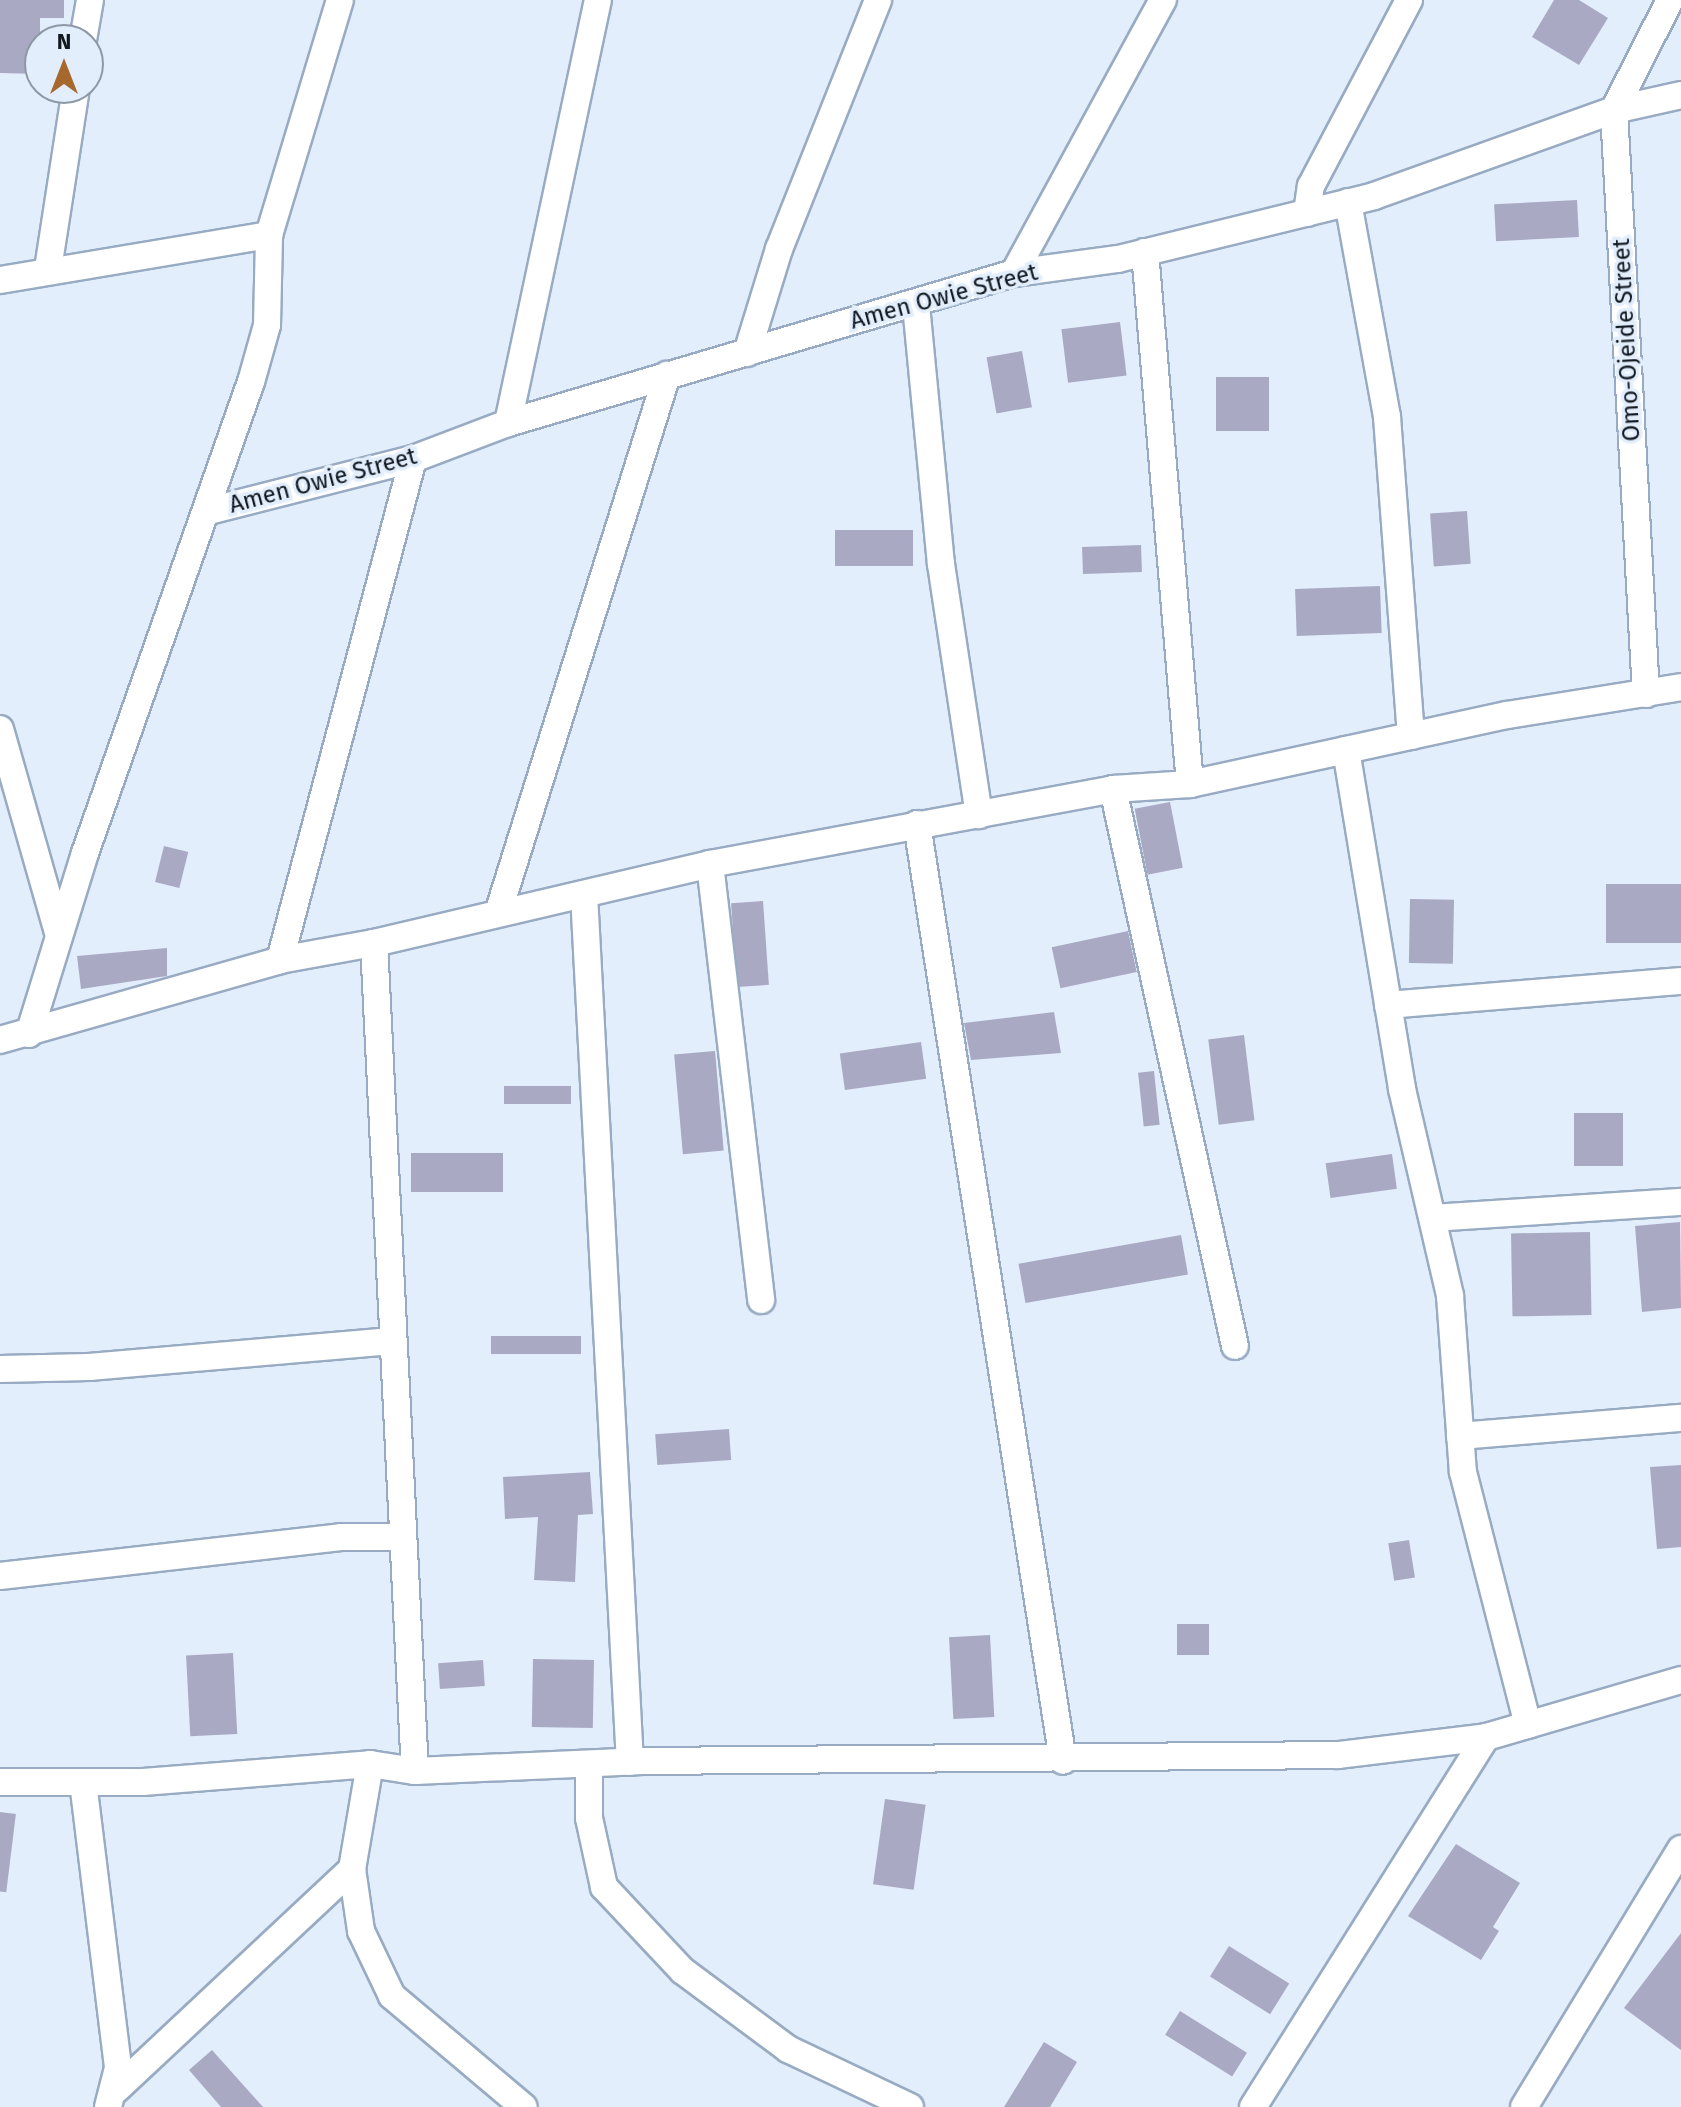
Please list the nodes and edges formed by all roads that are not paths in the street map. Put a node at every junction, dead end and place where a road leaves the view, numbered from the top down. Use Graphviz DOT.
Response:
graph roads {
  1 [pos="90,0"];
  2 [pos="340,0"];
  3 [pos="598,0"];
  4 [pos="878,0"];
  5 [pos="1163,0"];
  6 [pos="1409,0"];
  7 [pos="1670,0"];
  8 [pos="86,24"];
  9 [pos="1681,95"];
  10 [pos="74,104"];
  11 [pos="1614,110"];
  12 [pos="1348,202"];
  13 [pos="1307,213"];
  14 [pos="269,235"];
  15 [pos="1145,252"];
  16 [pos="48,269"];
  17 [pos="1014,273"];
  18 [pos="0,280"];
  19 [pos="916,305"];
  20 [pos="747,353"];
  21 [pos="667,375"];
  22 [pos="508,423"];
  23 [pos="413,459"];
  24 [pos="209,511"];
  25 [pos="1681,687"];
  26 [pos="1646,694"];
  27 [pos="0,729"];
  28 [pos="1411,736"];
  29 [pos="1346,750"];
  30 [pos="1190,784"];
  31 [pos="1113,789"];
  32 [pos="979,815"];
  33 [pos="917,824"];
  34 [pos="710,864"];
  35 [pos="584,894"];
  36 [pos="499,910"];
  37 [pos="59,936"];
  38 [pos="374,943"];
  39 [pos="280,960"];
  40 [pos="1681,981"];
  41 [pos="1388,1005"];
  42 [pos="29,1034"];
  43 [pos="1,1044"];
  44 [pos="1681,1202"];
  45 [pos="1433,1218"];
  46 [pos="761,1300"];
  47 [pos="392,1341"];
  48 [pos="1235,1346"];
  49 [pos="0,1369"];
  50 [pos="1681,1418"];
  51 [pos="1460,1436"];
  52 [pos="402,1537"];
  53 [pos="0,1576"];
  54 [pos="1681,1680"];
  55 [pos="1528,1725"];
  56 [pos="1486,1737"];
  57 [pos="1063,1761"];
  58 [pos="630,1762"];
  59 [pos="370,1764"];
  60 [pos="589,1764"];
  61 [pos="415,1771"];
  62 [pos="0,1782"];
  63 [pos="83,1782"];
  64 [pos="1681,1849"];
  65 [pos="352,1869"];
  66 [pos="112,2098"];
  67 [pos="524,2107"];
  68 [pos="910,2107"];
  69 [pos="1253,2107"];
  70 [pos="1524,2107"];
  1 -- 8 [label="street"];
  2 -- 14 [label="street"];
  3 -- 22 [label="street"];
  4 -- 20 [label="street"];
  5 -- 17 [label="street"];
  6 -- 13 [label="street"];
  7 -- 11 [label="street"];
  9 -- 11 [label="street, Amen Owie Street"];
  10 -- 16 [label="street"];
  11 -- 12 [label="street, Amen Owie Street"];
  11 -- 26 [label="street, Omo-Ojeide Street"];
  12 -- 13 [label="street, Amen Owie Street"];
  12 -- 28 [label="street"];
  13 -- 15 [label="street, Amen Owie Street"];
  14 -- 16 [label="street"];
  14 -- 24 [label="street"];
  15 -- 17 [label="street, Amen Owie Street"];
  15 -- 30 [label="street"];
  16 -- 18 [label="street"];
  17 -- 19 [label="street, Amen Owie Street"];
  19 -- 20 [label="street, Amen Owie Street"];
  19 -- 32 [label="street"];
  20 -- 21 [label="street, Amen Owie Street"];
  21 -- 22 [label="street, Amen Owie Street"];
  21 -- 36 [label="street"];
  22 -- 23 [label="street, Amen Owie Street"];
  23 -- 24 [label="street, Amen Owie Street"];
  23 -- 39 [label="street"];
  24 -- 37 [label="street"];
  25 -- 26 [label="street"];
  26 -- 28 [label="street"];
  27 -- 37 [label="street"];
  28 -- 29 [label="street"];
  29 -- 30 [label="street"];
  29 -- 41 [label="street"];
  30 -- 31 [label="street"];
  31 -- 32 [label="street"];
  31 -- 48 [label="street"];
  32 -- 33 [label="street"];
  33 -- 34 [label="street"];
  33 -- 57 [label="street"];
  34 -- 35 [label="street"];
  34 -- 46 [label="street"];
  35 -- 36 [label="street"];
  35 -- 58 [label="street"];
  36 -- 38 [label="street"];
  37 -- 42 [label="street"];
  38 -- 39 [label="street"];
  38 -- 47 [label="street"];
  39 -- 42 [label="street"];
  40 -- 41 [label="street"];
  41 -- 45 [label="street"];
  42 -- 43 [label="street"];
  44 -- 45 [label="street"];
  45 -- 51 [label="street"];
  47 -- 49 [label="street"];
  47 -- 52 [label="street"];
  50 -- 51 [label="street"];
  51 -- 55 [label="street"];
  52 -- 53 [label="street"];
  52 -- 61 [label="street"];
  54 -- 55 [label="street"];
  55 -- 56 [label="street"];
  56 -- 57 [label="street"];
  56 -- 69 [label="street"];
  57 -- 58 [label="street"];
  58 -- 60 [label="street"];
  59 -- 61 [label="street"];
  59 -- 63 [label="street"];
  59 -- 65 [label="street"];
  60 -- 61 [label="street"];
  60 -- 68 [label="street"];
  62 -- 63 [label="street"];
  63 -- 66 [label="street"];
  64 -- 70 [label="street"];
  65 -- 66 [label="street"];
  65 -- 67 [label="street"];
}
